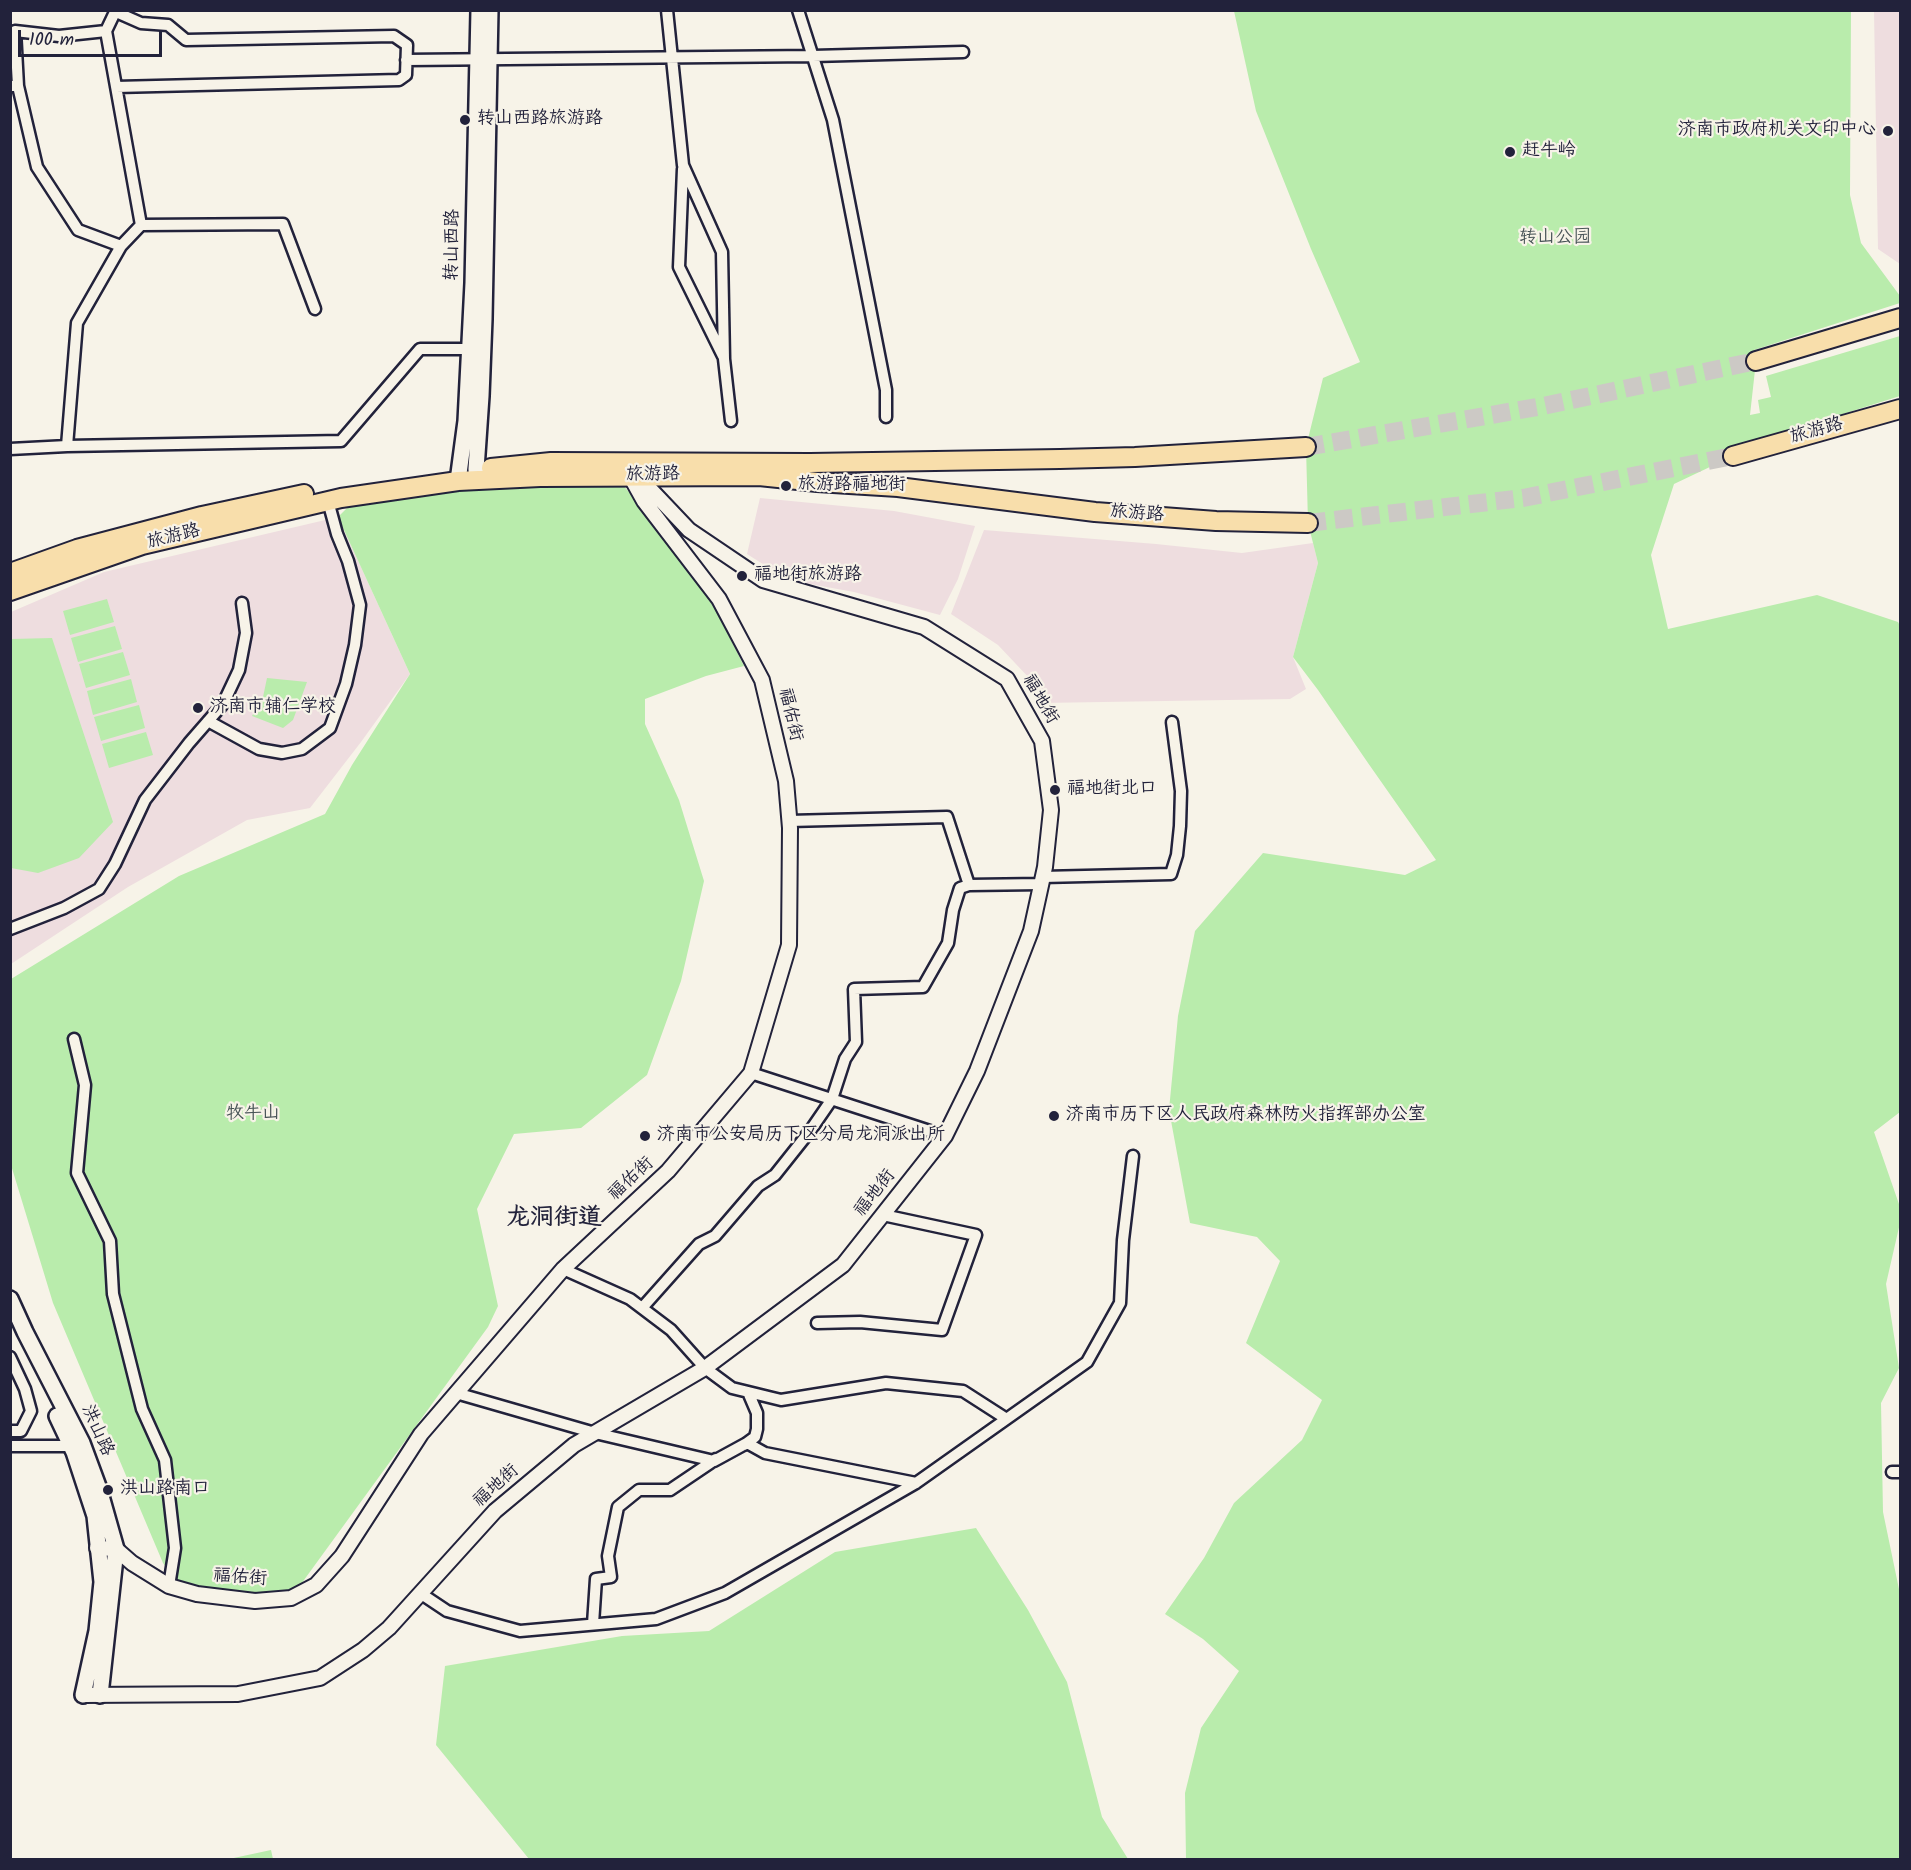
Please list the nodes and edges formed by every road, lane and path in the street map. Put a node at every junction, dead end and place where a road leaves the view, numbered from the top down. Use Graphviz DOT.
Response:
graph roads {
  1 [pos="479,10"];
  2 [pos="490,10"];
  3 [pos="667,10"];
  4 [pos="798,10"];
  5 [pos="116,11"];
  6 [pos="106,31"];
  7 [pos="963,52"];
  8 [pos="813,56"];
  9 [pos="672,57"];
  10 [pos="483,59"];
  11 [pos="406,60"];
  12 [pos="14,86"];
  13 [pos="116,87"];
  14 [pos="683,165"];
  15 [pos="141,225"];
  16 [pos="121,246"];
  17 [pos="315,309"];
  18 [pos="1900,318"];
  19 [pos="468,350"];
  20 [pos="724,359"];
  21 [pos="1756,361"];
  22 [pos="1900,409"];
  23 [pos="886,417"];
  24 [pos="731,421"];
  25 [pos="67,446"];
  26 [pos="1306,447"];
  27 [pos="10,449"];
  28 [pos="1733,456"];
  29 [pos="631,472"];
  30 [pos="468,474"];
  31 [pos="328,501"];
  32 [pos="1308,523"];
  33 [pos="10,573"];
  34 [pos="10,591"];
  35 [pos="242,603"];
  36 [pos="208,721"];
  37 [pos="1172,722"];
  38 [pos="789,821"];
  39 [pos="1042,880"];
  40 [pos="969,885"];
  41 [pos="10,929"];
  42 [pos="74,1039"];
  43 [pos="751,1073"];
  44 [pos="832,1099"];
  45 [pos="945,1136"];
  46 [pos="1132,1156"];
  47 [pos="883,1215"];
  48 [pos="564,1269"];
  49 [pos="10,1299"];
  50 [pos="642,1308"];
  51 [pos="10,1322"];
  52 [pos="818,1323"];
  53 [pos="10,1357"];
  54 [pos="705,1368"];
  55 [pos="748,1392"];
  56 [pos="456,1393"];
  57 [pos="1005,1418"];
  58 [pos="10,1431"];
  59 [pos="595,1433"];
  60 [pos="747,1443"];
  61 [pos="10,1446"];
  62 [pos="72,1446"];
  63 [pos="714,1461"];
  64 [pos="916,1483"];
  65 [pos="97,1548"];
  66 [pos="116,1549"];
  67 [pos="169,1586"];
  68 [pos="420,1593"];
  69 [pos="593,1624"];
  70 [pos="82,1695"];
  71 [pos="100,1695"];
  1 -- 10 [label="main road, 转山西路"];
  2 -- 10 [label="main road, 转山西路"];
  3 -- 9 [label="street"];
  4 -- 8 [label="street"];
  5 -- 6 [label="street"];
  5 -- 11 [label="street"];
  6 -- 12 [label="street"];
  6 -- 13 [label="street"];
  7 -- 8 [label="street"];
  8 -- 9 [label="street"];
  8 -- 23 [label="street"];
  9 -- 10 [label="street"];
  9 -- 14 [label="street"];
  10 -- 11 [label="street"];
  10 -- 19 [label="main road, 转山西路"];
  10 -- 30 [label="main road, 转山西路"];
  11 -- 13 [label="street"];
  12 -- 16 [label="street"];
  13 -- 15 [label="street"];
  14 -- 20 [label="street"];
  14 -- 20 [label="street"];
  15 -- 16 [label="street"];
  15 -- 17 [label="street"];
  16 -- 25 [label="street"];
  18 -- 21 [label="main road"];
  19 -- 25 [label="street"];
  19 -- 30 [label="main road, 转山西路"];
  20 -- 24 [label="street"];
  22 -- 28 [label="main road, 旅游路"];
  25 -- 27 [label="street"];
  26 -- 29 [label="main road, 旅游路"];
  29 -- 30 [label="main road, 旅游路"];
  29 -- 32 [label="main road, 旅游路"];
  29 -- 38 [label="street, 福佑街"];
  29 -- 39 [label="street, 福地街"];
  30 -- 31 [label="main road, 旅游路"];
  30 -- 33 [label="main road, 旅游路"];
  31 -- 34 [label="main road, 旅游路"];
  31 -- 36 [label="street"];
  35 -- 36 [label="street"];
  36 -- 41 [label="street"];
  37 -- 39 [label="street"];
  38 -- 40 [label="street"];
  38 -- 43 [label="street, 福佑街"];
  39 -- 40 [label="street"];
  39 -- 45 [label="street, 福地街"];
  40 -- 44 [label="street"];
  42 -- 67 [label="street"];
  43 -- 44 [label="street"];
  43 -- 48 [label="street, 福佑街"];
  44 -- 45 [label="street"];
  44 -- 50 [label="street"];
  45 -- 47 [label="street, 福地街"];
  46 -- 57 [label="street"];
  47 -- 52 [label="street"];
  47 -- 54 [label="street, 福地街"];
  48 -- 50 [label="street"];
  48 -- 56 [label="street, 福佑街"];
  49 -- 66 [label="main road, 洪山路"];
  50 -- 54 [label="street"];
  51 -- 62 [label="main road, 洪山路"];
  53 -- 58 [label="street"];
  54 -- 55 [label="street"];
  54 -- 59 [label="street, 福地街"];
  55 -- 57 [label="street"];
  55 -- 60 [label="street"];
  56 -- 59 [label="street"];
  56 -- 67 [label="street, 福佑街"];
  57 -- 64 [label="street"];
  59 -- 63 [label="street"];
  59 -- 68 [label="street, 福地街"];
  60 -- 63 [label="street"];
  60 -- 64 [label="street"];
  61 -- 62 [label="street"];
  62 -- 65 [label="main road, 洪山路"];
  63 -- 69 [label="street"];
  64 -- 69 [label="street"];
  65 -- 66 [label="street"];
  65 -- 70 [label="main road, 洪山路"];
  66 -- 67 [label="street, 福佑街"];
  66 -- 71 [label="main road, 洪山路"];
  68 -- 69 [label="street"];
  68 -- 71 [label="street, 福地街"];
  70 -- 71 [label="street, 福地街"];
}
